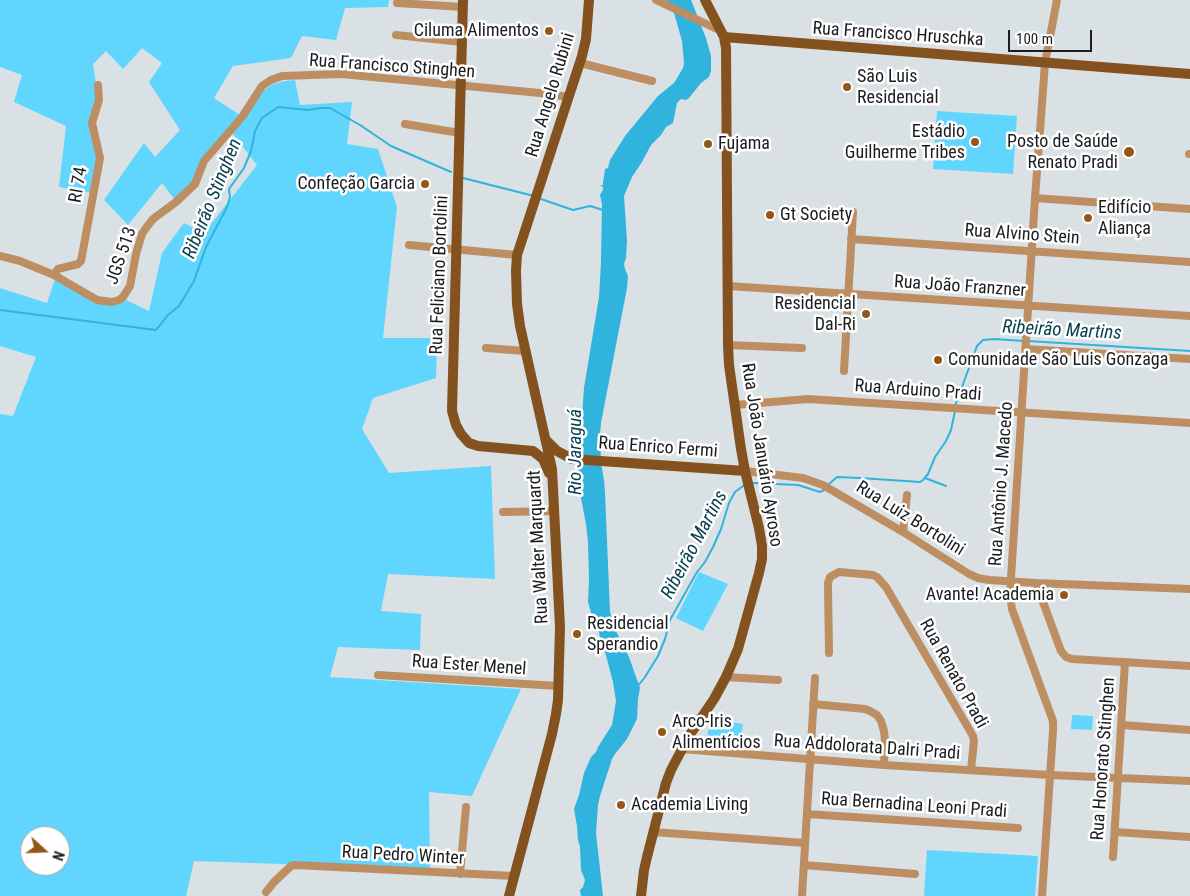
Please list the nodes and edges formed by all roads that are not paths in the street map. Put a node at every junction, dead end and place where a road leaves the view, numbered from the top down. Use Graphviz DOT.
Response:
graph roads {
  1 [pos="589,0"];
  2 [pos="656,0"];
  3 [pos="705,0"];
  4 [pos="1057,0"];
  5 [pos="397,3"];
  6 [pos="463,4"];
  7 [pos="723,34"];
  8 [pos="396,35"];
  9 [pos="462,42"];
  10 [pos="580,63"];
  11 [pos="1045,63"];
  12 [pos="1190,74"];
  13 [pos="652,81"];
  14 [pos="98,85"];
  15 [pos="461,86"];
  16 [pos="569,97"];
  17 [pos="405,124"];
  18 [pos="460,133"];
  19 [pos="200,172"];
  20 [pos="536,197"];
  21 [pos="1035,198"];
  22 [pos="1190,209"];
  23 [pos="852,212"];
  24 [pos="851,239"];
  25 [pos="409,245"];
  26 [pos="457,250"];
  27 [pos="1032,250"];
  28 [pos="517,255"];
  29 [pos="0,256"];
  30 [pos="1190,262"];
  31 [pos="54,275"];
  32 [pos="728,286"];
  33 [pos="848,294"];
  34 [pos="1029,306"];
  35 [pos="1190,316"];
  36 [pos="728,344"];
  37 [pos="1026,344"];
  38 [pos="486,348"];
  39 [pos="802,348"];
  40 [pos="525,351"];
  41 [pos="1190,360"];
  42 [pos="844,371"];
  43 [pos="735,405"];
  44 [pos="1022,413"];
  45 [pos="1190,423"];
  46 [pos="546,440"];
  47 [pos="532,451"];
  48 [pos="747,480"];
  49 [pos="553,483"];
  50 [pos="907,495"];
  51 [pos="555,511"];
  52 [pos="502,512"];
  53 [pos="903,532"];
  54 [pos="1011,581"];
  55 [pos="1036,583"];
  56 [pos="1190,589"];
  57 [pos="829,653"];
  58 [pos="1125,662"];
  59 [pos="1190,666"];
  60 [pos="378,674"];
  61 [pos="726,677"];
  62 [pos="815,678"];
  63 [pos="778,680"];
  64 [pos="558,686"];
  65 [pos="813,704"];
  66 [pos="1122,725"];
  67 [pos="1190,730"];
  68 [pos="681,750"];
  69 [pos="810,760"];
  70 [pos="884,765"];
  71 [pos="971,770"];
  72 [pos="1050,775"];
  73 [pos="1118,777"];
  74 [pos="1190,781"];
  75 [pos="466,807"];
  76 [pos="807,814"];
  77 [pos="1018,828"];
  78 [pos="653,832"];
  79 [pos="1115,832"];
  80 [pos="1190,837"];
  81 [pos="805,842"];
  82 [pos="1113,857"];
  83 [pos="804,865"];
  84 [pos="460,874"];
  85 [pos="914,874"];
  86 [pos="514,876"];
  87 [pos="266,892"];
  88 [pos="509,896"];
  89 [pos="641,896"];
  90 [pos="802,896"];
  91 [pos="1042,896"];
  1 -- 10 [label="main road, Rua Angelo Rubini"];
  2 -- 7 [label="street"];
  3 -- 7 [label="main road, Rua João Januário Ayroso"];
  4 -- 11 [label="street, Rua Antônio J. Macedo"];
  5 -- 6 [label="street"];
  6 -- 9 [label="main road, Rua Feliciano Bortolini"];
  7 -- 11 [label="main road, Rua Francisco Hruschka"];
  7 -- 32 [label="main road, Rua João Januário Ayroso"];
  8 -- 9 [label="street"];
  9 -- 15 [label="main road, Rua Feliciano Bortolini"];
  10 -- 13 [label="street"];
  10 -- 16 [label="main road, Rua Angelo Rubini"];
  11 -- 12 [label="main road, Rua Francisco Hruschka"];
  11 -- 21 [label="street, Rua Antônio J. Macedo"];
  14 -- 31 [label="street, RI 74"];
  15 -- 16 [label="street, Rua Francisco Stinghen"];
  15 -- 18 [label="main road, Rua Feliciano Bortolini"];
  15 -- 19 [label="street, Rua Francisco Stinghen"];
  16 -- 20 [label="main road, Rua Angelo Rubini"];
  17 -- 18 [label="street"];
  18 -- 26 [label="main road, Rua Feliciano Bortolini"];
  19 -- 31 [label="street, JGS 513"];
  20 -- 28 [label="main road, Rua Walter Marquardt"];
  21 -- 22 [label="street"];
  21 -- 27 [label="street, Rua Antônio J. Macedo"];
  23 -- 24 [label="street"];
  24 -- 27 [label="street, Rua Alvino Stein"];
  24 -- 33 [label="street"];
  25 -- 26 [label="street"];
  26 -- 28 [label="street"];
  26 -- 47 [label="main road, Rua Feliciano Bortolini"];
  27 -- 30 [label="street, Rua Alvino Stein"];
  27 -- 34 [label="street, Rua Antônio J. Macedo"];
  28 -- 40 [label="main road, Rua Walter Marquardt"];
  29 -- 31 [label="street, JGS 513"];
  32 -- 33 [label="street, Rua João Franzner"];
  32 -- 36 [label="main road, Rua João Januário Ayroso"];
  33 -- 34 [label="street, Rua João Franzner"];
  33 -- 42 [label="street"];
  34 -- 35 [label="street, Rua João Franzner"];
  34 -- 37 [label="street, Rua Antônio J. Macedo"];
  36 -- 39 [label="street"];
  36 -- 43 [label="main road, Rua João Januário Ayroso"];
  37 -- 41 [label="street"];
  37 -- 44 [label="street, Rua Antônio J. Macedo"];
  38 -- 40 [label="street"];
  40 -- 46 [label="main road, Rua Walter Marquardt"];
  43 -- 44 [label="street, Rua Arduino Pradi"];
  43 -- 48 [label="main road, Rua João Januário Ayroso"];
  44 -- 45 [label="street, Rua Arduino Pradi"];
  44 -- 54 [label="street, Rua Antônio J. Macedo"];
  46 -- 47 [label="main road"];
  46 -- 48 [label="main road, Rua Enrico Fermi"];
  46 -- 49 [label="main road, Rua Walter Marquardt"];
  47 -- 49 [label="main road"];
  48 -- 53 [label="street, Rua Luiz Bortolini"];
  48 -- 61 [label="main road, Rua João Januário Ayroso"];
  49 -- 51 [label="main road, Rua Walter Marquardt"];
  50 -- 53 [label="street"];
  51 -- 52 [label="street"];
  51 -- 64 [label="main road, Rua Walter Marquardt"];
  53 -- 54 [label="street, Rua Luiz Bortolini"];
  54 -- 55 [label="street, Rua Luiz Bortolini"];
  54 -- 72 [label="street, Rua Antônio J. Macedo"];
  55 -- 56 [label="street, Rua Luiz Bortolini"];
  55 -- 58 [label="street"];
  57 -- 71 [label="street, Rua Renato Pradi"];
  58 -- 59 [label="street"];
  58 -- 66 [label="street, Rua Honorato Stinghen"];
  60 -- 64 [label="street, Rua Ester Menel"];
  61 -- 63 [label="street"];
  61 -- 68 [label="main road, Rua João Januário Ayroso"];
  62 -- 65 [label="street"];
  64 -- 86 [label="main road, Rua Walter Marquardt"];
  65 -- 69 [label="street"];
  65 -- 70 [label="street"];
  66 -- 67 [label="street"];
  66 -- 73 [label="street, Rua Honorato Stinghen"];
  68 -- 69 [label="street, Rua Addolorata Dalri Pradi"];
  68 -- 78 [label="main road, Rua João Januário Ayroso"];
  69 -- 70 [label="street, Rua Addolorata Dalri Pradi"];
  69 -- 76 [label="street"];
  70 -- 71 [label="street, Rua Addolorata Dalri Pradi"];
  71 -- 72 [label="street, Rua Addolorata Dalri Pradi"];
  72 -- 73 [label="street, Rua Addolorata Dalri Pradi"];
  72 -- 91 [label="street, Rua Antônio J. Macedo"];
  73 -- 74 [label="street, Rua Addolorata Dalri Pradi"];
  73 -- 79 [label="street, Rua Honorato Stinghen"];
  75 -- 84 [label="street"];
  76 -- 77 [label="street, Rua Bernadina Leoni Pradi"];
  76 -- 81 [label="street"];
  78 -- 81 [label="street"];
  78 -- 89 [label="main road, Rua João Januário Ayroso"];
  79 -- 80 [label="street"];
  79 -- 82 [label="street, Rua Honorato Stinghen"];
  81 -- 83 [label="street"];
  83 -- 85 [label="street"];
  83 -- 90 [label="street"];
  84 -- 86 [label="street, Rua Pedro Winter"];
  84 -- 87 [label="street, Rua Pedro Winter"];
  86 -- 88 [label="main road, Rua Walter Marquardt"];
}
